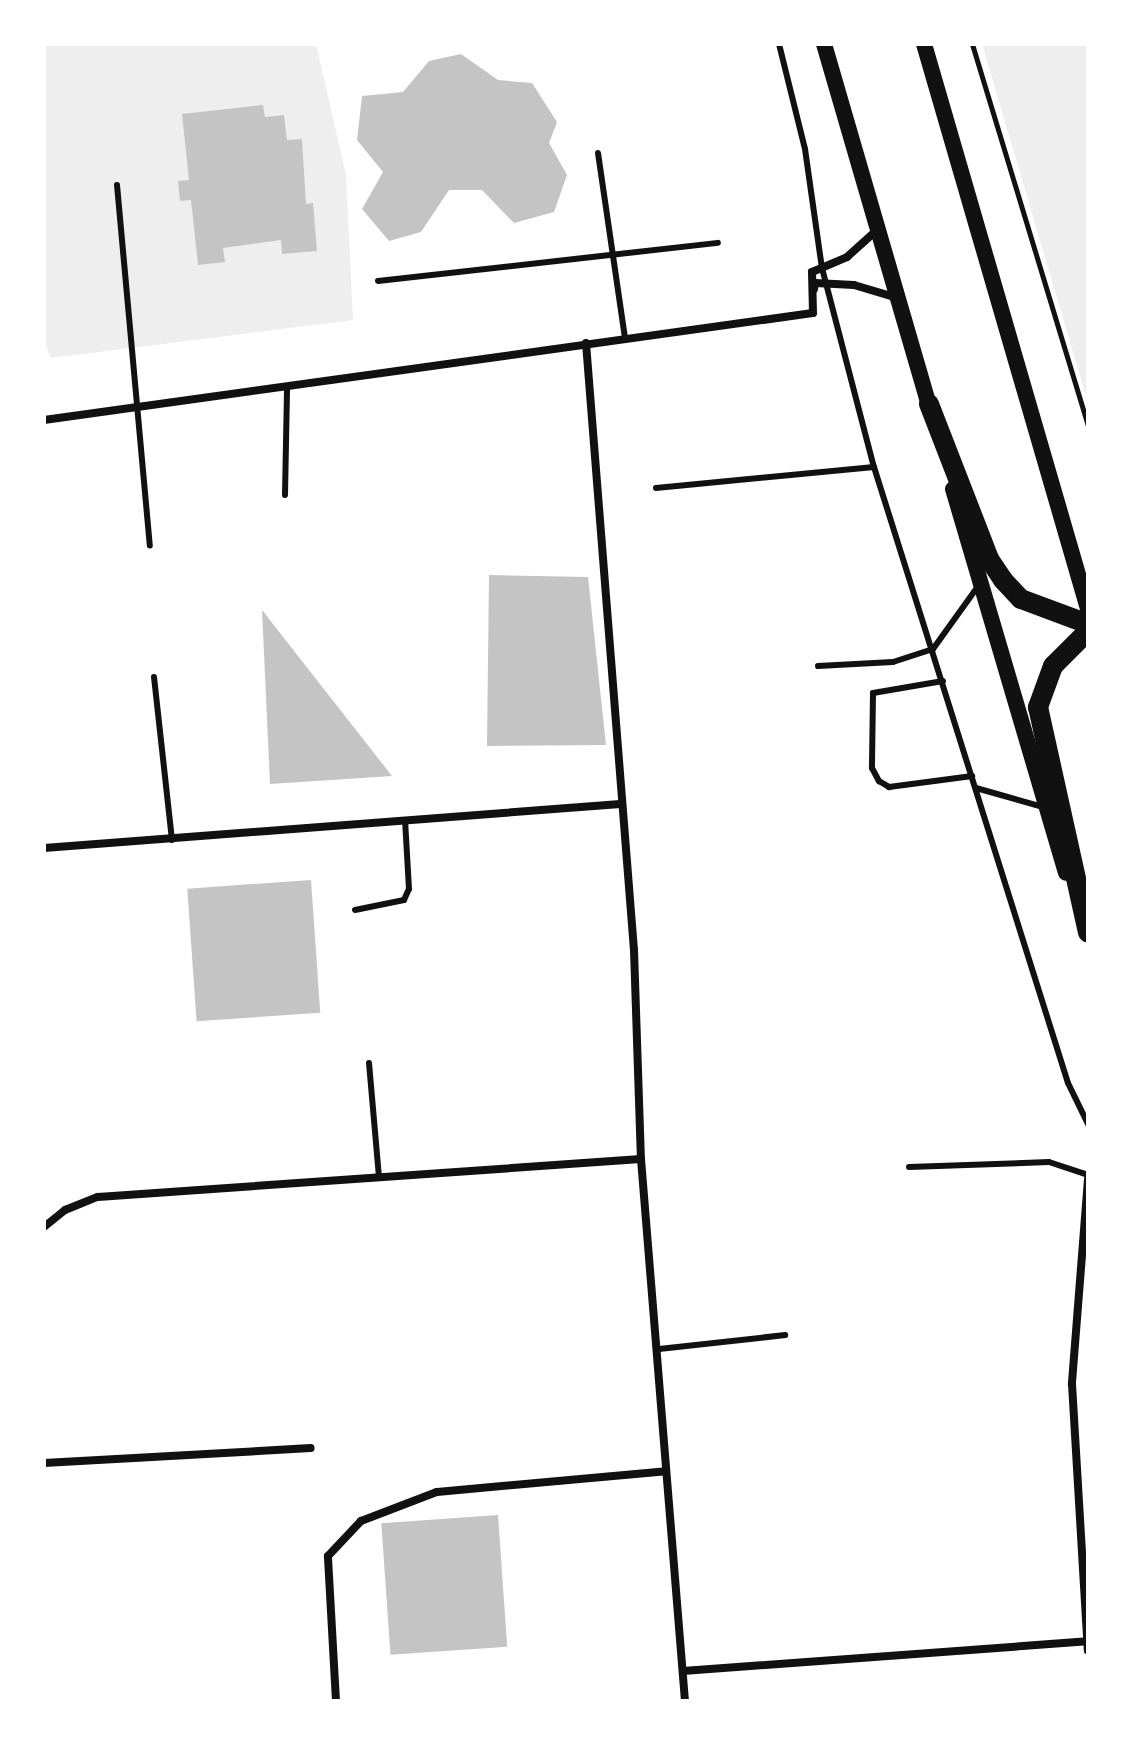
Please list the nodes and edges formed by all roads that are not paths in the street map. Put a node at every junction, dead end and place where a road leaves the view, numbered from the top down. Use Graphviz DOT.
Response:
graph roads {
  1 [pos="779,44"];
  2 [pos="824,44"];
  3 [pos="924,44"];
  4 [pos="598,153"];
  5 [pos="117,185"];
  6 [pos="878,229"];
  7 [pos="718,243"];
  8 [pos="614,256"];
  9 [pos="822,268"];
  10 [pos="378,281"];
  11 [pos="825,283"];
  12 [pos="898,298"];
  13 [pos="813,313"];
  14 [pos="625,337"];
  15 [pos="586,343"];
  16 [pos="287,389"];
  17 [pos="929,404"];
  18 [pos="139,411"];
  19 [pos="44,420"];
  20 [pos="874,467"];
  21 [pos="656,488"];
  22 [pos="285,495"];
  23 [pos="150,545"];
  24 [pos="980,584"];
  25 [pos="1088,609"];
  26 [pos="1088,624"];
  27 [pos="1088,631"];
  28 [pos="933,649"];
  29 [pos="818,666"];
  30 [pos="154,677"];
  31 [pos="943,681"];
  32 [pos="972,776"];
  33 [pos="976,788"];
  34 [pos="620,804"];
  35 [pos="1047,808"];
  36 [pos="405,820"];
  37 [pos="172,840"];
  38 [pos="44,848"];
  39 [pos="355,910"];
  40 [pos="1088,933"];
  41 [pos="1088,948"];
  42 [pos="369,1063"];
  43 [pos="1088,1124"];
  44 [pos="641,1159"];
  45 [pos="909,1167"];
  46 [pos="379,1177"];
  47 [pos="1088,1177"];
  48 [pos="44,1227"];
  49 [pos="785,1335"];
  50 [pos="659,1349"];
  51 [pos="311,1448"];
  52 [pos="44,1463"];
  53 [pos="666,1471"];
  54 [pos="1087,1641"];
  55 [pos="1088,1651"];
  56 [pos="683,1671"];
  57 [pos="336,1701"];
  58 [pos="685,1701"];
  1 -- 9 [label="lane"];
  2 -- 6 [label="main road"];
  3 -- 25 [label="main road"];
  4 -- 8 [label="lane"];
  5 -- 18 [label="lane"];
  6 -- 9 [label="street"];
  6 -- 12 [label="main road"];
  7 -- 8 [label="lane"];
  8 -- 10 [label="lane"];
  8 -- 14 [label="lane"];
  9 -- 11 [label="lane"];
  9 -- 13 [label="street"];
  11 -- 12 [label="street"];
  11 -- 13 [label="street"];
  11 -- 20 [label="lane"];
  12 -- 17 [label="main road"];
  13 -- 14 [label="street"];
  14 -- 15 [label="street"];
  15 -- 16 [label="street"];
  15 -- 34 [label="street"];
  16 -- 18 [label="street"];
  16 -- 22 [label="lane"];
  17 -- 24 [label="main road"];
  17 -- 26 [label="main road"];
  18 -- 19 [label="street"];
  18 -- 23 [label="lane"];
  20 -- 21 [label="lane"];
  20 -- 28 [label="lane"];
  24 -- 28 [label="lane"];
  24 -- 35 [label="main road"];
  27 -- 40 [label="main road"];
  28 -- 29 [label="lane"];
  28 -- 31 [label="lane"];
  30 -- 37 [label="lane"];
  31 -- 32 [label="lane"];
  31 -- 32 [label="lane"];
  32 -- 33 [label="lane"];
  33 -- 35 [label="lane"];
  33 -- 43 [label="lane"];
  34 -- 36 [label="street"];
  34 -- 44 [label="street"];
  35 -- 41 [label="main road"];
  36 -- 37 [label="street"];
  36 -- 39 [label="lane"];
  37 -- 38 [label="street"];
  42 -- 46 [label="lane"];
  44 -- 46 [label="street"];
  44 -- 50 [label="street"];
  45 -- 47 [label="lane"];
  46 -- 48 [label="street"];
  47 -- 54 [label="street"];
  49 -- 50 [label="lane"];
  50 -- 53 [label="street"];
  51 -- 52 [label="street"];
  53 -- 56 [label="street"];
  53 -- 57 [label="street"];
  54 -- 55 [label="street"];
  54 -- 56 [label="street"];
  56 -- 58 [label="street"];
}
